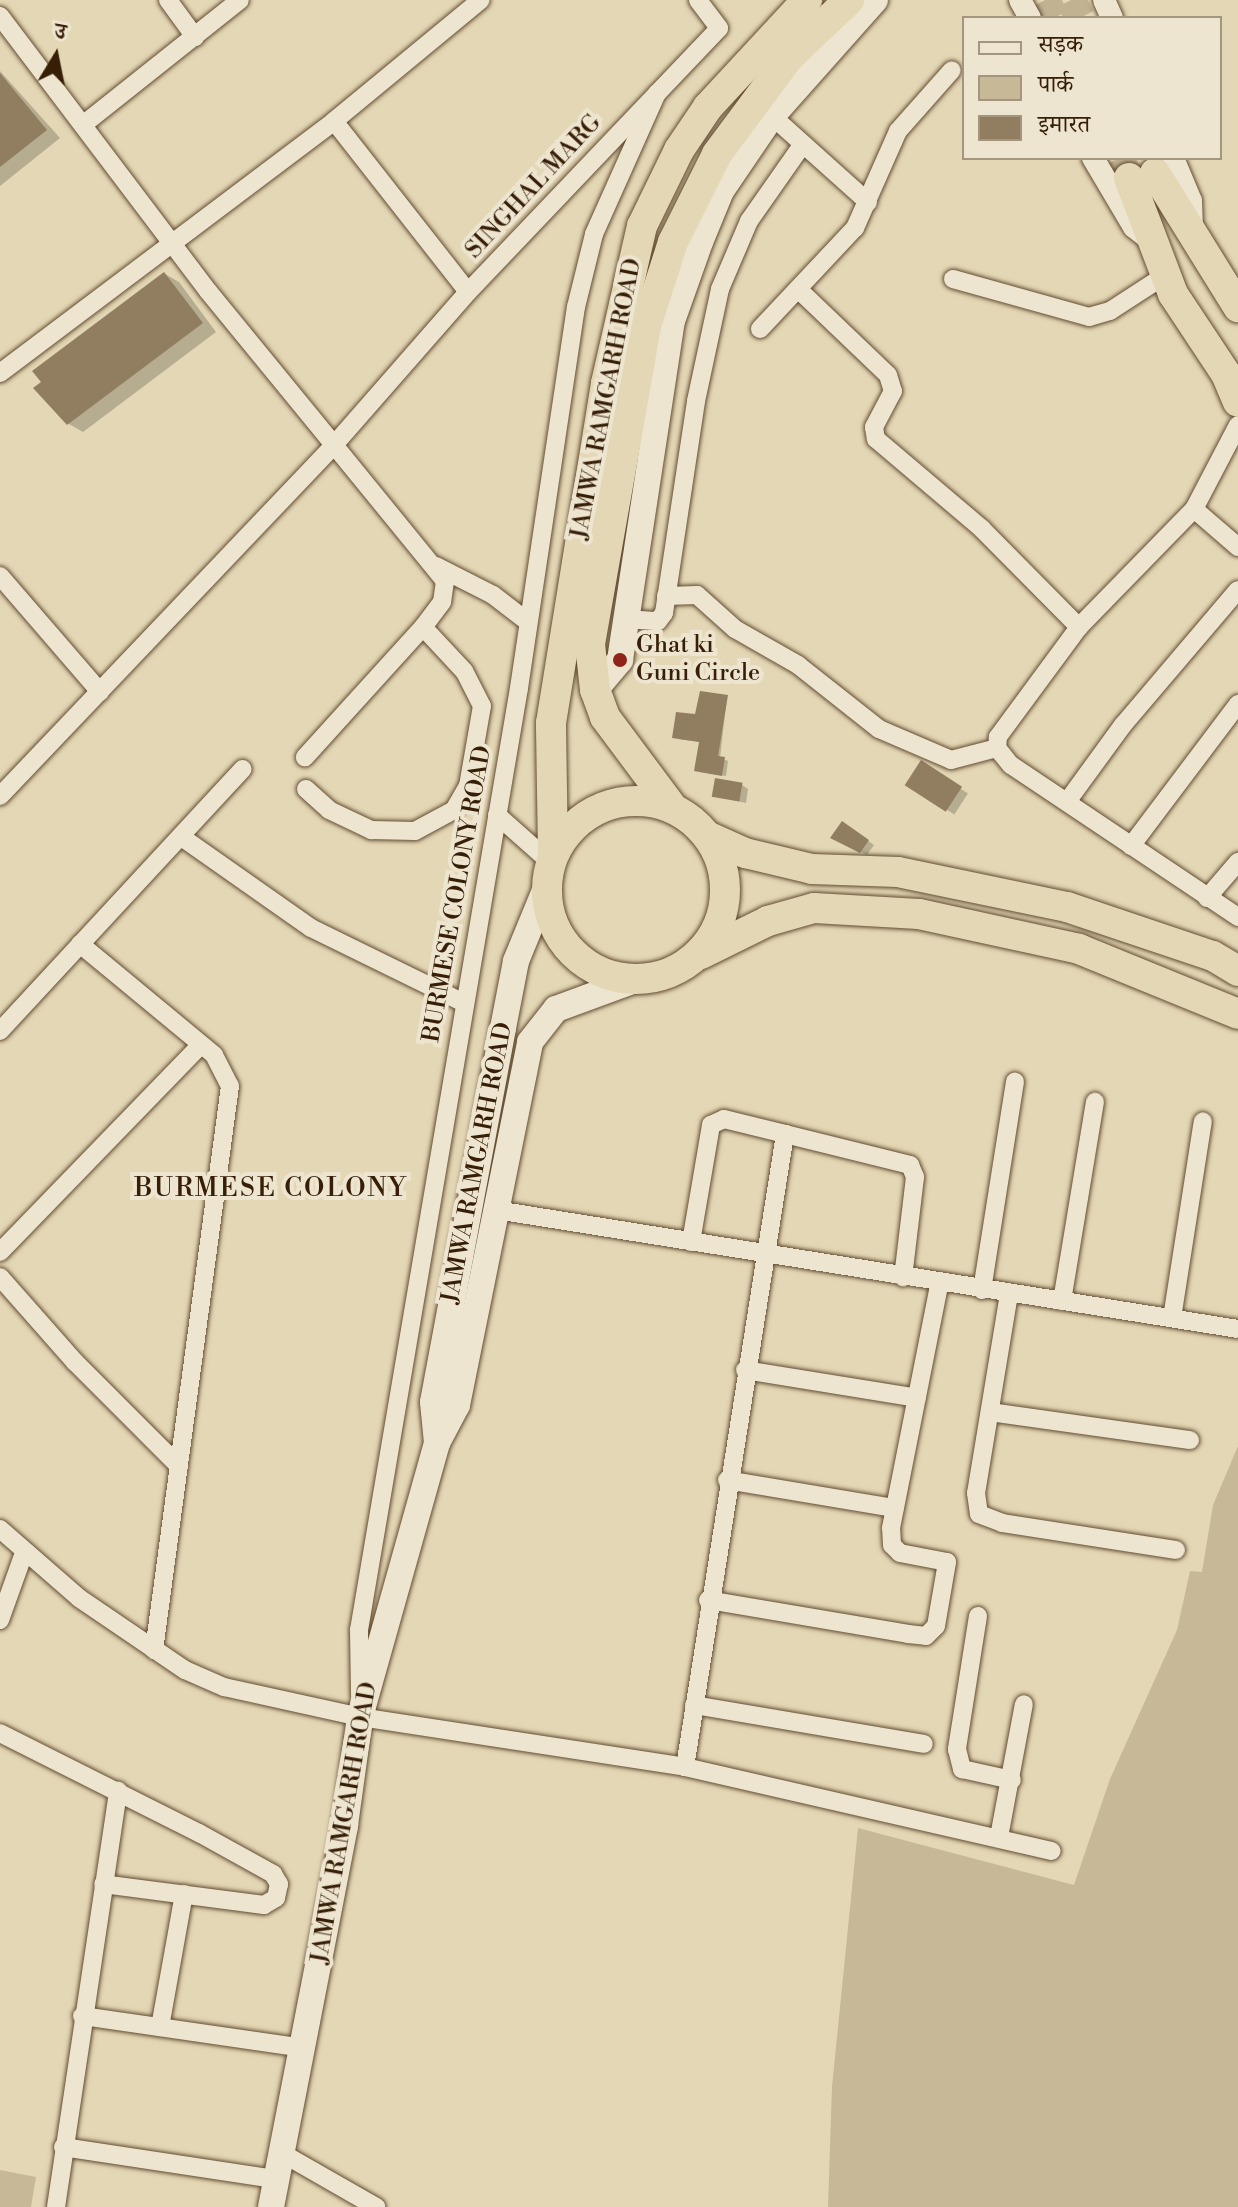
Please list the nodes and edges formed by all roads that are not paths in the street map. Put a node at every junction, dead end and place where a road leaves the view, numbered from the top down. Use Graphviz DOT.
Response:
graph roads {
  1 [pos="168,0"];
  2 [pos="240,0"];
  3 [pos="481,0"];
  4 [pos="698,0"];
  5 [pos="807,0"];
  6 [pos="849,0"];
  7 [pos="875,0"];
  8 [pos="0,16"];
  9 [pos="195,37"];
  10 [pos="952,70"];
  11 [pos="657,93"];
  12 [pos="772,116"];
  13 [pos="334,121"];
  14 [pos="84,124"];
  15 [pos="803,144"];
  16 [pos="1094,160"];
  17 [pos="1152,170"];
  18 [pos="868,202"];
  19 [pos="173,243"];
  20 [pos="1163,260"];
  21 [pos="953,279"];
  22 [pos="798,289"];
  23 [pos="468,292"];
  24 [pos="1238,307"];
  25 [pos="760,329"];
  26 [pos="0,373"];
  27 [pos="1234,382"];
  28 [pos="1238,425"];
  29 [pos="334,445"];
  30 [pos="1194,509"];
  31 [pos="1238,547"];
  32 [pos="436,566"];
  33 [pos="0,576"];
  34 [pos="1238,590"];
  35 [pos="666,596"];
  36 [pos="626,619"];
  37 [pos="528,622"];
  38 [pos="423,627"];
  39 [pos="1079,627"];
  40 [pos="595,690"];
  41 [pos="100,692"];
  42 [pos="1238,704"];
  43 [pos="997,748"];
  44 [pos="305,757"];
  45 [pos="243,769"];
  46 [pos="306,789"];
  47 [pos="0,796"];
  48 [pos="1069,799"];
  49 [pos="672,807"];
  50 [pos="497,815"];
  51 [pos="707,836"];
  52 [pos="183,838"];
  53 [pos="1131,846"];
  54 [pos="1238,862"];
  55 [pos="550,868"];
  56 [pos="1207,898"];
  57 [pos="1238,917"];
  58 [pos="80,944"];
  59 [pos="699,954"];
  60 [pos="1238,971"];
  61 [pos="635,980"];
  62 [pos="464,1003"];
  63 [pos="1238,1014"];
  64 [pos="3,1021"];
  65 [pos="199,1047"];
  66 [pos="1015,1082"];
  67 [pos="1095,1102"];
  68 [pos="1203,1121"];
  69 [pos="785,1134"];
  70 [pos="496,1210"];
  71 [pos="691,1242"];
  72 [pos="0,1252"];
  73 [pos="764,1252"];
  74 [pos="0,1277"];
  75 [pos="903,1277"];
  76 [pos="939,1285"];
  77 [pos="982,1290"];
  78 [pos="1009,1294"];
  79 [pos="1062,1301"];
  80 [pos="1172,1318"];
  81 [pos="1238,1329"];
  82 [pos="745,1370"];
  83 [pos="917,1398"];
  84 [pos="990,1412"];
  85 [pos="1190,1440"];
  86 [pos="437,1443"];
  87 [pos="179,1466"];
  88 [pos="727,1480"];
  89 [pos="895,1508"];
  90 [pos="0,1529"];
  91 [pos="1176,1550"];
  92 [pos="24,1553"];
  93 [pos="708,1600"];
  94 [pos="978,1616"];
  95 [pos="0,1620"];
  96 [pos="154,1650"];
  97 [pos="1024,1704"];
  98 [pos="694,1705"];
  99 [pos="360,1717"];
  100 [pos="0,1733"];
  101 [pos="924,1744"];
  102 [pos="685,1767"];
  103 [pos="1012,1780"];
  104 [pos="118,1791"];
  105 [pos="999,1837"];
  106 [pos="1052,1851"];
  107 [pos="103,1884"];
  108 [pos="184,1894"];
  109 [pos="82,2016"];
  110 [pos="160,2027"];
  111 [pos="304,2048"];
  112 [pos="63,2147"];
  113 [pos="280,2152"];
  114 [pos="275,2179"];
  115 [pos="56,2207"];
  116 [pos="271,2207"];
  117 [pos="376,2207"];
  1 -- 9 [label="street"];
  2 -- 9 [label="street"];
  3 -- 13 [label="street"];
  4 -- 11 [label="street, SINGHAL MARG"];
  5 -- 55 [label="highway, JAMWA RAMGARH ROAD"];
  6 -- 40 [label="highway"];
  7 -- 12 [label="main road"];
  8 -- 14 [label="street"];
  9 -- 14 [label="street"];
  10 -- 18 [label="street"];
  11 -- 23 [label="street, SINGHAL MARG"];
  11 -- 37 [label="street, BURMESE COLONY ROAD"];
  12 -- 15 [label="street"];
  12 -- 36 [label="main road"];
  13 -- 19 [label="street"];
  13 -- 23 [label="street, SINGHAL MARG"];
  14 -- 19 [label="street"];
  15 -- 18 [label="street"];
  15 -- 35 [label="street"];
  16 -- 20 [label="street"];
  17 -- 20 [label="highway"];
  17 -- 24 [label="highway"];
  18 -- 22 [label="street"];
  19 -- 26 [label="street"];
  19 -- 29 [label="street"];
  20 -- 21 [label="street"];
  20 -- 27 [label="highway"];
  22 -- 25 [label="street"];
  22 -- 39 [label="street"];
  23 -- 29 [label="street"];
  28 -- 30 [label="street"];
  29 -- 32 [label="street"];
  29 -- 41 [label="street"];
  30 -- 31 [label="street"];
  30 -- 39 [label="street"];
  32 -- 37 [label="street"];
  32 -- 38 [label="street"];
  33 -- 41 [label="street"];
  34 -- 48 [label="street"];
  35 -- 36 [label="street"];
  35 -- 43 [label="street"];
  36 -- 40 [label="main road"];
  37 -- 50 [label="street, BURMESE COLONY ROAD"];
  38 -- 44 [label="street"];
  38 -- 46 [label="street"];
  39 -- 43 [label="street"];
  40 -- 49 [label="highway"];
  41 -- 47 [label="street"];
  42 -- 53 [label="street"];
  43 -- 48 [label="street"];
  45 -- 52 [label="street"];
  48 -- 53 [label="street"];
  49 -- 51 [label="highway"];
  49 -- 55 [label="highway"];
  50 -- 55 [label="street"];
  50 -- 62 [label="street, BURMESE COLONY ROAD"];
  51 -- 59 [label="highway"];
  51 -- 60 [label="highway"];
  52 -- 58 [label="street"];
  52 -- 62 [label="street"];
  53 -- 56 [label="street"];
  54 -- 56 [label="street"];
  55 -- 61 [label="highway"];
  55 -- 86 [label="main road, JAMWA RAMGARH ROAD"];
  56 -- 57 [label="street"];
  58 -- 64 [label="street"];
  58 -- 65 [label="street"];
  59 -- 61 [label="highway"];
  59 -- 63 [label="highway"];
  61 -- 70 [label="main road, JAMWA RAMGARH ROAD"];
  62 -- 99 [label="street, BURMESE COLONY ROAD"];
  65 -- 72 [label="street"];
  65 -- 87 [label="street"];
  66 -- 77 [label="street"];
  67 -- 79 [label="street"];
  68 -- 80 [label="street"];
  69 -- 71 [label="street"];
  69 -- 73 [label="street"];
  69 -- 75 [label="street"];
  70 -- 71 [label="street"];
  70 -- 86 [label="main road, JAMWA RAMGARH ROAD"];
  71 -- 73 [label="street"];
  73 -- 75 [label="street"];
  73 -- 82 [label="street"];
  74 -- 87 [label="street"];
  75 -- 76 [label="street"];
  76 -- 77 [label="street"];
  76 -- 83 [label="street"];
  77 -- 78 [label="street"];
  78 -- 79 [label="street"];
  78 -- 84 [label="street"];
  79 -- 80 [label="street"];
  80 -- 81 [label="street"];
  82 -- 83 [label="street"];
  82 -- 88 [label="street"];
  83 -- 89 [label="street"];
  84 -- 85 [label="street"];
  84 -- 91 [label="street"];
  86 -- 99 [label="main road, JAMWA RAMGARH ROAD"];
  87 -- 96 [label="street"];
  88 -- 89 [label="street"];
  88 -- 93 [label="street"];
  89 -- 93 [label="street"];
  90 -- 92 [label="street"];
  92 -- 95 [label="street"];
  92 -- 96 [label="street"];
  93 -- 98 [label="street"];
  94 -- 103 [label="street"];
  96 -- 99 [label="street"];
  97 -- 103 [label="street"];
  98 -- 101 [label="street"];
  98 -- 102 [label="street"];
  99 -- 102 [label="street"];
  99 -- 111 [label="main road, JAMWA RAMGARH ROAD"];
  100 -- 104 [label="street"];
  102 -- 105 [label="street"];
  103 -- 105 [label="street"];
  104 -- 107 [label="street"];
  104 -- 108 [label="street"];
  105 -- 106 [label="street"];
  107 -- 108 [label="street"];
  107 -- 109 [label="street"];
  108 -- 110 [label="street"];
  109 -- 110 [label="street"];
  109 -- 112 [label="street"];
  110 -- 111 [label="street"];
  111 -- 113 [label="main road, JAMWA RAMGARH ROAD"];
  112 -- 114 [label="street"];
  112 -- 115 [label="street"];
  113 -- 114 [label="main road, JAMWA RAMGARH ROAD"];
  113 -- 117 [label="street"];
  114 -- 116 [label="main road, JAMWA RAMGARH ROAD"];
}
